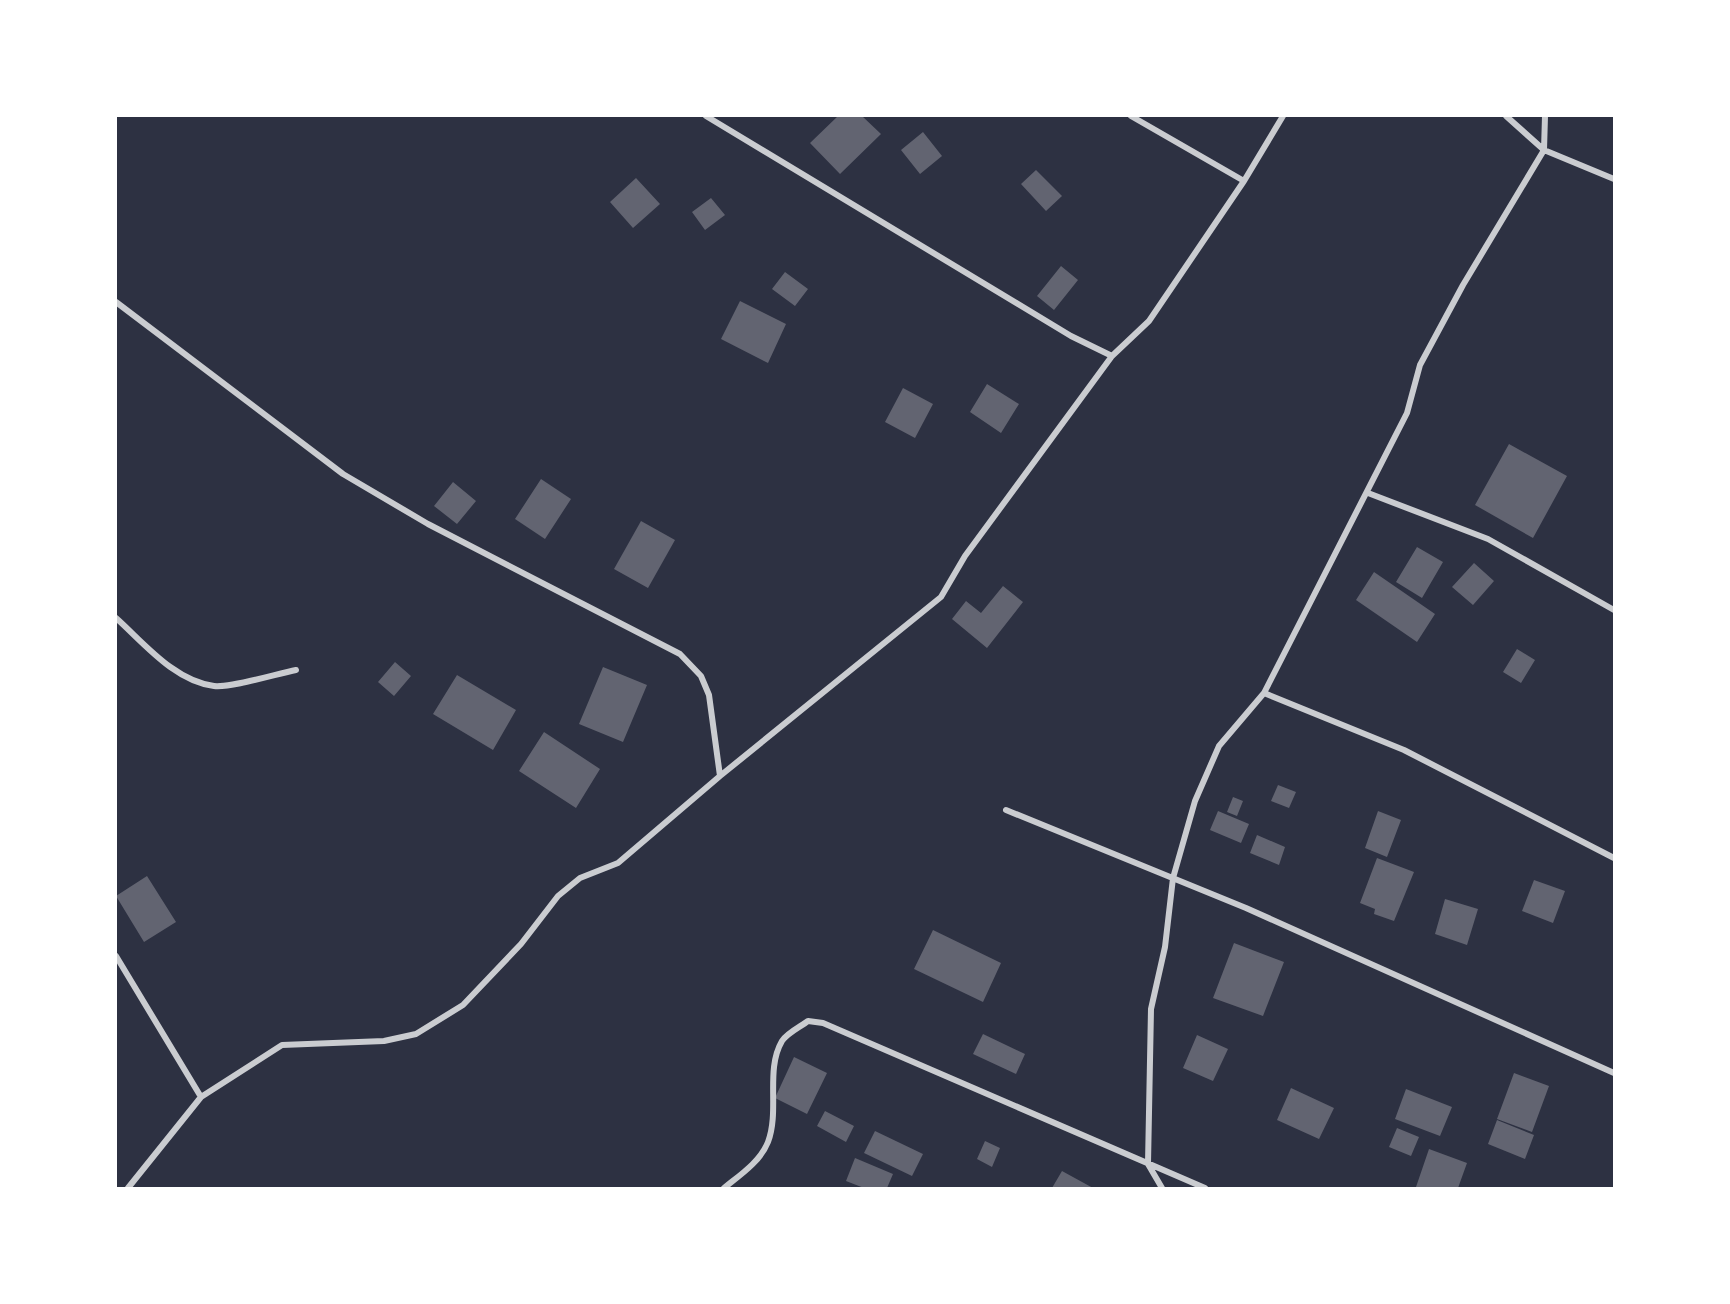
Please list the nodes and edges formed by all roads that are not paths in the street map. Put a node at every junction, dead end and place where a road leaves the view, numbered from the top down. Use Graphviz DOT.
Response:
graph roads {
  1 [pos="706,116"];
  2 [pos="1131,116"];
  3 [pos="1283,116"];
  4 [pos="1506,116"];
  5 [pos="1545,116"];
  6 [pos="1544,150"];
  7 [pos="1614,179"];
  8 [pos="1244,181"];
  9 [pos="116,302"];
  10 [pos="1112,356"];
  11 [pos="1368,493"];
  12 [pos="1614,609"];
  13 [pos="116,618"];
  14 [pos="296,670"];
  15 [pos="1264,693"];
  16 [pos="720,776"];
  17 [pos="1006,810"];
  18 [pos="1614,858"];
  19 [pos="1173,878"];
  20 [pos="116,956"];
  21 [pos="1614,1073"];
  22 [pos="201,1097"];
  23 [pos="1148,1164"];
  24 [pos="128,1188"];
  25 [pos="724,1188"];
  26 [pos="1162,1188"];
  27 [pos="1205,1188"];
  1 -- 10 [label="street"];
  2 -- 8 [label="street"];
  3 -- 8 [label="street"];
  4 -- 6 [label="street"];
  5 -- 6 [label="street"];
  6 -- 7 [label="street"];
  6 -- 11 [label="street"];
  8 -- 10 [label="street"];
  9 -- 16 [label="street"];
  10 -- 16 [label="street"];
  11 -- 12 [label="street"];
  11 -- 15 [label="street"];
  13 -- 14 [label="street"];
  15 -- 18 [label="street"];
  15 -- 19 [label="street"];
  16 -- 22 [label="street"];
  17 -- 19 [label="street"];
  19 -- 21 [label="street"];
  19 -- 23 [label="street"];
  20 -- 22 [label="street"];
  22 -- 24 [label="street"];
  23 -- 25 [label="street"];
  23 -- 26 [label="street"];
  23 -- 27 [label="street"];
}
